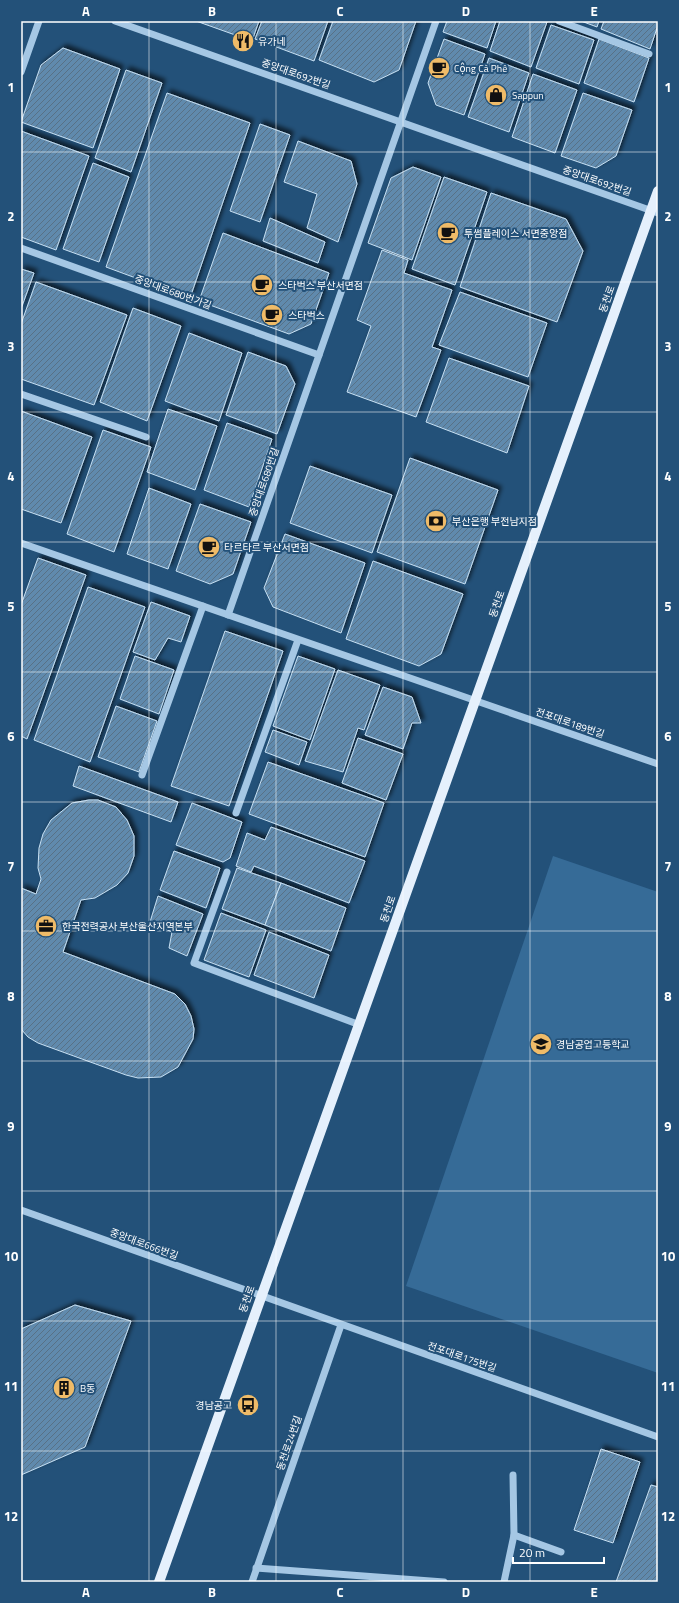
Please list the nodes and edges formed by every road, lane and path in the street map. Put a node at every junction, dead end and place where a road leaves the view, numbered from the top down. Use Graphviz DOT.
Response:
graph roads {
  1 [pos="39,21"];
  2 [pos="115,21"];
  3 [pos="436,21"];
  4 [pos="559,21"];
  5 [pos="649,54"];
  6 [pos="21,72"];
  7 [pos="401,122"];
  8 [pos="658,191"];
  9 [pos="655,212"];
  10 [pos="21,248"];
  11 [pos="319,354"];
  12 [pos="21,394"];
  13 [pos="146,437"];
  14 [pos="21,543"];
  15 [pos="203,606"];
  16 [pos="228,615"];
  17 [pos="298,640"];
  18 [pos="474,700"];
  19 [pos="658,764"];
  20 [pos="142,776"];
  21 [pos="236,813"];
  22 [pos="227,872"];
  23 [pos="360,1025"];
  24 [pos="21,1210"];
  25 [pos="260,1296"];
  26 [pos="341,1325"];
  27 [pos="658,1437"];
  28 [pos="513,1475"];
  29 [pos="514,1535"];
  30 [pos="561,1552"];
  31 [pos="256,1568"];
  32 [pos="159,1582"];
  33 [pos="252,1582"];
  34 [pos="444,1582"];
  35 [pos="504,1582"];
  1 -- 6 [label="street"];
  2 -- 7 [label="street, 중앙대로692번길"];
  3 -- 7 [label="street"];
  4 -- 5 [label="street"];
  7 -- 9 [label="street, 중앙대로692번길"];
  7 -- 11 [label="street"];
  8 -- 9 [label="main road, 동천로"];
  9 -- 18 [label="main road, 동천로"];
  10 -- 11 [label="street, 중앙대로680번가길"];
  11 -- 16 [label="street, 중앙대로680번길"];
  12 -- 13 [label="street"];
  14 -- 15 [label="street"];
  15 -- 16 [label="street"];
  15 -- 20 [label="street"];
  16 -- 17 [label="street"];
  17 -- 18 [label="street"];
  17 -- 21 [label="street"];
  18 -- 19 [label="street, 전포대로189번길"];
  18 -- 23 [label="main road, 동천로"];
  22 -- 23 [label="street"];
  23 -- 25 [label="main road, 동천로"];
  24 -- 25 [label="street, 중앙대로666번길"];
  25 -- 26 [label="street, 전포대로175번길"];
  25 -- 32 [label="main road, 동천로"];
  26 -- 27 [label="street, 전포대로175번길"];
  26 -- 31 [label="street, 동천로24번길"];
  28 -- 29 [label="street"];
  29 -- 30 [label="street"];
  29 -- 35 [label="street"];
  31 -- 33 [label="street, 동천로24번길"];
  31 -- 34 [label="street"];
}
